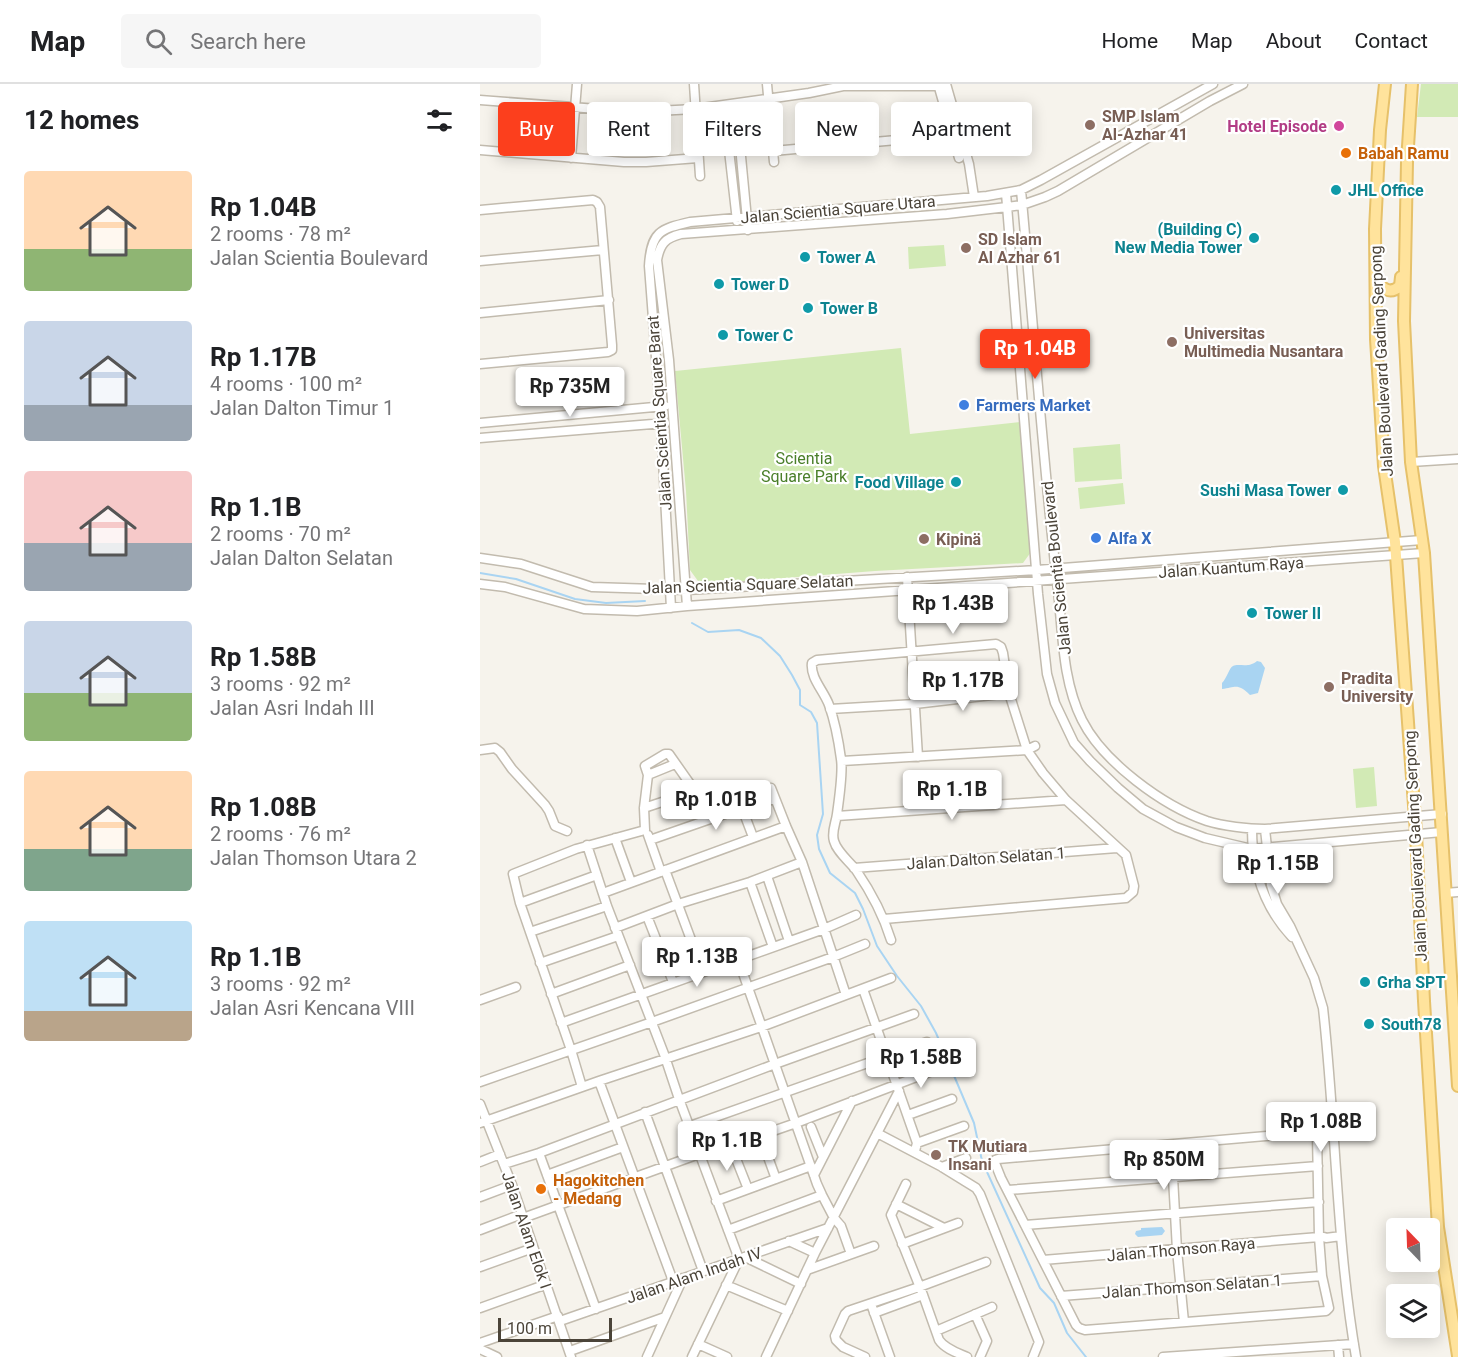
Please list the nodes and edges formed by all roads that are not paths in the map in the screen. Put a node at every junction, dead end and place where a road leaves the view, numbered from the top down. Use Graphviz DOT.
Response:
graph roads {
  1 [pos="577,84"];
  2 [pos="694,84"];
  3 [pos="767,84"];
  4 [pos="1213,84"];
  5 [pos="1243,84"];
  6 [pos="1385,84"];
  7 [pos="1412,84"];
  8 [pos="845,85"];
  9 [pos="941,85"];
  10 [pos="768,99"];
  11 [pos="480,100"];
  12 [pos="507,102"];
  13 [pos="695,102"];
  14 [pos="749,102"];
  15 [pos="768,102"];
  16 [pos="945,102"];
  17 [pos="575,107"];
  18 [pos="683,110"];
  19 [pos="891,141"];
  20 [pos="480,150"];
  21 [pos="783,150"];
  22 [pos="730,156"];
  23 [pos="741,156"];
  24 [pos="773,156"];
  25 [pos="571,158"];
  26 [pos="698,158"];
  27 [pos="774,162"];
  28 [pos="700,176"];
  29 [pos="1021,190"];
  30 [pos="1006,193"];
  31 [pos="974,197"];
  32 [pos="1022,205"];
  33 [pos="1007,207"];
  34 [pos="480,210"];
  35 [pos="747,217"];
  36 [pos="737,218"];
  37 [pos="669,227"];
  38 [pos="738,230"];
  39 [pos="748,230"];
  40 [pos="681,234"];
  41 [pos="1404,239"];
  42 [pos="603,250"];
  43 [pos="480,261"];
  44 [pos="1376,279"];
  45 [pos="609,300"];
  46 [pos="1404,302"];
  47 [pos="480,313"];
  48 [pos="1377,339"];
  49 [pos="480,364"];
  50 [pos="670,381"];
  51 [pos="658,382"];
  52 [pos="672,405"];
  53 [pos="660,406"];
  54 [pos="480,423"];
  55 [pos="661,423"];
  56 [pos="673,423"];
  57 [pos="480,438"];
  58 [pos="1458,459"];
  59 [pos="1411,462"];
  60 [pos="1422,540"];
  61 [pos="1395,542"];
  62 [pos="1424,553"];
  63 [pos="1396,555"];
  64 [pos="480,558"];
  65 [pos="1055,568"];
  66 [pos="1037,570"];
  67 [pos="907,577"];
  68 [pos="1057,580"];
  69 [pos="1037,581"];
  70 [pos="480,586"];
  71 [pos="671,589"];
  72 [pos="687,590"];
  73 [pos="908,590"];
  74 [pos="687,606"];
  75 [pos="671,608"];
  76 [pos="912,652"];
  77 [pos="1009,693"];
  78 [pos="915,704"];
  79 [pos="830,709"];
  80 [pos="1031,748"];
  81 [pos="480,750"];
  82 [pos="918,756"];
  83 [pos="1110,756"];
  84 [pos="842,761"];
  85 [pos="675,764"];
  86 [pos="1099,768"];
  87 [pos="648,775"];
  88 [pos="771,788"];
  89 [pos="695,791"];
  90 [pos="775,799"];
  91 [pos="1066,800"];
  92 [pos="644,808"];
  93 [pos="742,808"];
  94 [pos="1442,814"];
  95 [pos="837,816"];
  96 [pos="1415,816"];
  97 [pos="714,818"];
  98 [pos="786,826"];
  99 [pos="1252,829"];
  100 [pos="1265,829"];
  101 [pos="645,830"];
  102 [pos="567,831"];
  103 [pos="1442,832"];
  104 [pos="1416,833"];
  105 [pos="753,837"];
  106 [pos="615,838"];
  107 [pos="650,840"];
  108 [pos="587,845"];
  109 [pos="1118,848"];
  110 [pos="1267,848"];
  111 [pos="1252,849"];
  112 [pos="802,862"];
  113 [pos="854,868"];
  114 [pos="663,871"];
  115 [pos="597,875"];
  116 [pos="767,876"];
  117 [pos="631,882"];
  118 [pos="750,882"];
  119 [pos="1458,892"];
  120 [pos="603,893"];
  121 [pos="1445,893"];
  122 [pos="520,903"];
  123 [pos="678,904"];
  124 [pos="607,906"];
  125 [pos="856,915"];
  126 [pos="647,916"];
  127 [pos="885,919"];
  128 [pos="824,929"];
  129 [pos="530,932"];
  130 [pos="617,932"];
  131 [pos="891,940"];
  132 [pos="789,941"];
  133 [pos="865,944"];
  134 [pos="1298,944"];
  135 [pos="773,947"];
  136 [pos="833,957"];
  137 [pos="738,959"];
  138 [pos="540,963"];
  139 [pos="630,965"];
  140 [pos="703,972"];
  141 [pos="891,978"];
  142 [pos="673,982"];
  143 [pos="516,987"];
  144 [pos="748,988"];
  145 [pos="863,989"];
  146 [pos="551,994"];
  147 [pos="641,994"];
  148 [pos="846,995"];
  149 [pos="480,1000"];
  150 [pos="914,1014"];
  151 [pos="652,1022"];
  152 [pos="561,1023"];
  153 [pos="760,1023"];
  154 [pos="878,1026"];
  155 [pos="927,1042"];
  156 [pos="571,1050"];
  157 [pos="886,1056"];
  158 [pos="666,1058"];
  159 [pos="775,1064"];
  160 [pos="932,1071"];
  161 [pos="599,1081"];
  162 [pos="480,1082"];
  163 [pos="897,1086"];
  164 [pos="1458,1086"];
  165 [pos="582,1087"];
  166 [pos="783,1093"];
  167 [pos="680,1099"];
  168 [pos="952,1099"];
  169 [pos="852,1101"];
  170 [pos="480,1104"];
  171 [pos="645,1112"];
  172 [pos="908,1115"];
  173 [pos="483,1122"];
  174 [pos="615,1123"];
  175 [pos="796,1123"];
  176 [pos="690,1126"];
  177 [pos="964,1126"];
  178 [pos="811,1127"];
  179 [pos="877,1132"];
  180 [pos="760,1136"];
  181 [pos="1169,1145"];
  182 [pos="731,1146"];
  183 [pos="623,1147"];
  184 [pos="916,1147"];
  185 [pos="539,1153"];
  186 [pos="500,1154"];
  187 [pos="700,1155"];
  188 [pos="823,1157"];
  189 [pos="966,1158"];
  190 [pos="480,1162"];
  191 [pos="504,1164"];
  192 [pos="1318,1166"];
  193 [pos="664,1167"];
  194 [pos="942,1167"];
  195 [pos="813,1170"];
  196 [pos="547,1175"];
  197 [pos="634,1177"];
  198 [pos="1173,1177"];
  199 [pos="776,1179"];
  200 [pos="906,1184"];
  201 [pos="512,1185"];
  202 [pos="748,1190"];
  203 [pos="1008,1190"];
  204 [pos="822,1196"];
  205 [pos="480,1197"];
  206 [pos="719,1200"];
  207 [pos="1319,1202"];
  208 [pos="896,1204"];
  209 [pos="558,1206"];
  210 [pos="1175,1213"];
  211 [pos="523,1216"];
  212 [pos="834,1218"];
  213 [pos="958,1223"];
  214 [pos="1026,1225"];
  215 [pos="828,1228"];
  216 [pos="944,1228"];
  217 [pos="480,1230"];
  218 [pos="728,1230"];
  219 [pos="1338,1236"];
  220 [pos="1321,1237"];
  221 [pos="789,1241"];
  222 [pos="902,1244"];
  223 [pos="874,1246"];
  224 [pos="533,1248"];
  225 [pos="1177,1250"];
  226 [pos="815,1253"];
  227 [pos="851,1254"];
  228 [pos="742,1258"];
  229 [pos="1043,1260"];
  230 [pos="986,1262"];
  231 [pos="480,1267"];
  232 [pos="703,1270"];
  233 [pos="807,1270"];
  234 [pos="1322,1276"];
  235 [pos="683,1278"];
  236 [pos="673,1281"];
  237 [pos="547,1284"];
  238 [pos="801,1284"];
  239 [pos="726,1285"];
  240 [pos="1181,1287"];
  241 [pos="921,1291"];
  242 [pos="1061,1296"];
  243 [pos="871,1304"];
  244 [pos="992,1307"];
  245 [pos="480,1308"];
  246 [pos="596,1309"];
  247 [pos="788,1311"];
  248 [pos="874,1313"];
  249 [pos="975,1314"];
  250 [pos="1455,1314"];
  251 [pos="665,1317"];
  252 [pos="559,1319"];
  253 [pos="1184,1322"];
  254 [pos="936,1331"];
  255 [pos="1456,1332"];
  256 [pos="480,1343"];
  257 [pos="698,1344"];
  258 [pos="1339,1344"];
  259 [pos="1354,1344"];
  260 [pos="480,1349"];
  261 [pos="570,1354"];
  262 [pos="1235,1354"];
  263 [pos="1458,1356"];
  264 [pos="497,1357"];
  265 [pos="647,1357"];
  266 [pos="692,1357"];
  267 [pos="727,1357"];
  268 [pos="766,1357"];
  269 [pos="865,1357"];
  270 [pos="890,1357"];
  271 [pos="967,1357"];
  272 [pos="980,1357"];
  273 [pos="1033,1357"];
  274 [pos="1163,1357"];
  275 [pos="1339,1357"];
  276 [pos="1356,1357"];
  1 -- 17 [label="street"];
  2 -- 13 [label="street"];
  3 -- 10 [label="street"];
  4 -- 29 [label="street"];
  5 -- 32 [label="street"];
  6 -- 44 [label="main road, Jalan Boulevard Gading Serpong"];
  7 -- 41 [label="main road, Jalan Boulevard Gading Serpong"];
  8 -- 9 [label="street"];
  8 -- 10 [label="street"];
  9 -- 16 [label="street"];
  9 -- 31 [label="street"];
  10 -- 14 [label="street"];
  10 -- 15 [label="street"];
  11 -- 12 [label="street"];
  17 -- 18 [label="street"];
  19 -- 21 [label="street"];
  20 -- 25 [label="street"];
  22 -- 36 [label="street"];
  23 -- 35 [label="street"];
  24 -- 27 [label="street"];
  25 -- 26 [label="street"];
  26 -- 28 [label="street"];
  29 -- 30 [label="street, Jalan Scientia Square Utara"];
  29 -- 32 [label="street, Jalan Scientia Boulevard"];
  30 -- 31 [label="street, Jalan Scientia Square Utara"];
  30 -- 33 [label="street, Jalan Scientia Boulevard"];
  31 -- 35 [label="street, Jalan Scientia Square Utara"];
  32 -- 33 [label="street, Jalan Scientia Square Utara"];
  32 -- 65 [label="street, Jalan Scientia Boulevard"];
  33 -- 39 [label="street, Jalan Scientia Square Utara"];
  33 -- 66 [label="street, Jalan Scientia Boulevard"];
  34 -- 42 [label="street"];
  35 -- 36 [label="street, Jalan Scientia Square Utara"];
  35 -- 39 [label="street"];
  36 -- 37 [label="street, Jalan Scientia Square Utara"];
  36 -- 38 [label="street"];
  37 -- 51 [label="street, Jalan Scientia Square Barat"];
  38 -- 39 [label="street, Jalan Scientia Square Utara"];
  38 -- 40 [label="street, Jalan Scientia Square Utara"];
  40 -- 50 [label="street, Jalan Scientia Square Barat"];
  41 -- 44 [label="main road"];
  41 -- 46 [label="main road, Jalan Boulevard Gading Serpong"];
  42 -- 43 [label="street"];
  42 -- 45 [label="street"];
  44 -- 48 [label="main road, Jalan Boulevard Gading Serpong"];
  45 -- 47 [label="street"];
  45 -- 49 [label="street"];
  46 -- 48 [label="main road"];
  46 -- 59 [label="main road, Jalan Boulevard Gading Serpong"];
  48 -- 61 [label="main road, Jalan Boulevard Gading Serpong"];
  50 -- 51 [label="street"];
  50 -- 52 [label="street, Jalan Scientia Square Barat"];
  51 -- 53 [label="street, Jalan Scientia Square Barat"];
  52 -- 53 [label="street"];
  52 -- 56 [label="street, Jalan Scientia Square Barat"];
  53 -- 54 [label="street"];
  53 -- 55 [label="street, Jalan Scientia Square Barat"];
  55 -- 56 [label="street"];
  55 -- 57 [label="street"];
  55 -- 71 [label="street, Jalan Scientia Square Barat"];
  56 -- 72 [label="street, Jalan Scientia Square Barat"];
  58 -- 59 [label="street"];
  59 -- 60 [label="main road, Jalan Boulevard Gading Serpong"];
  60 -- 61 [label="street, Jalan Kuantum Raya"];
  60 -- 62 [label="main road, Jalan Boulevard Gading Serpong"];
  61 -- 63 [label="main road, Jalan Boulevard Gading Serpong"];
  61 -- 65 [label="street, Jalan Kuantum Raya"];
  62 -- 63 [label="street, Jalan Kuantum Raya"];
  62 -- 94 [label="main road, Jalan Boulevard Gading Serpong"];
  63 -- 68 [label="street, Jalan Kuantum Raya"];
  63 -- 96 [label="main road, Jalan Boulevard Gading Serpong"];
  64 -- 71 [label="street, Jalan Scientia Square Selatan"];
  65 -- 66 [label="street, Jalan Scientia Square Selatan"];
  65 -- 68 [label="street, Jalan Scientia Boulevard"];
  66 -- 67 [label="street, Jalan Scientia Square Selatan"];
  66 -- 69 [label="street, Jalan Scientia Boulevard"];
  67 -- 72 [label="street, Jalan Scientia Square Selatan"];
  67 -- 73 [label="street"];
  68 -- 69 [label="street, Jalan Kuantum Raya"];
  68 -- 83 [label="street, Jalan Scientia Boulevard"];
  69 -- 73 [label="street, Jalan Scientia Square Selatan"];
  69 -- 86 [label="street, Jalan Scientia Boulevard"];
  70 -- 75 [label="street, Jalan Scientia Square Selatan"];
  71 -- 72 [label="street, Jalan Scientia Square Selatan"];
  71 -- 75 [label="street, Jalan Scientia Square Barat"];
  72 -- 74 [label="street, Jalan Scientia Square Barat"];
  73 -- 74 [label="street, Jalan Scientia Square Selatan"];
  73 -- 76 [label="street"];
  74 -- 75 [label="street, Jalan Scientia Square Selatan"];
  76 -- 77 [label="street"];
  76 -- 78 [label="street"];
  76 -- 79 [label="street"];
  77 -- 78 [label="street"];
  77 -- 80 [label="street"];
  78 -- 79 [label="street"];
  78 -- 82 [label="street"];
  79 -- 84 [label="street"];
  80 -- 82 [label="street"];
  80 -- 91 [label="street"];
  81 -- 102 [label="street"];
  82 -- 84 [label="street"];
  83 -- 86 [label="street"];
  83 -- 99 [label="street, Jalan Scientia Boulevard"];
  84 -- 95 [label="street"];
  85 -- 87 [label="street"];
  85 -- 87 [label="street"];
  85 -- 89 [label="street"];
  86 -- 111 [label="street, Jalan Scientia Boulevard"];
  87 -- 92 [label="street"];
  88 -- 90 [label="street"];
  89 -- 92 [label="street"];
  89 -- 97 [label="street"];
  90 -- 93 [label="street"];
  90 -- 98 [label="street"];
  91 -- 95 [label="street"];
  91 -- 109 [label="street"];
  92 -- 101 [label="street"];
  93 -- 97 [label="street"];
  93 -- 105 [label="street"];
  94 -- 96 [label="street, Jalan Scientia Boulevard"];
  94 -- 103 [label="main road, Jalan Boulevard Gading Serpong"];
  95 -- 113 [label="street"];
  96 -- 100 [label="street, Jalan Scientia Boulevard"];
  96 -- 104 [label="main road, Jalan Boulevard Gading Serpong"];
  97 -- 107 [label="street"];
  98 -- 105 [label="street"];
  98 -- 112 [label="street"];
  99 -- 100 [label="street, Jalan Scientia Boulevard"];
  99 -- 111 [label="street"];
  100 -- 110 [label="street"];
  101 -- 106 [label="street"];
  101 -- 107 [label="street"];
  103 -- 104 [label="street, Jalan Scientia Boulevard"];
  103 -- 121 [label="main road, Jalan Boulevard Gading Serpong"];
  104 -- 110 [label="street, Jalan Scientia Boulevard"];
  104 -- 250 [label="main road, Jalan Boulevard Gading Serpong"];
  105 -- 114 [label="street"];
  106 -- 108 [label="street"];
  106 -- 117 [label="street"];
  107 -- 114 [label="street"];
  108 -- 115 [label="street"];
  108 -- 122 [label="street"];
  109 -- 113 [label="street, Jalan Dalton Selatan 1"];
  109 -- 127 [label="street"];
  110 -- 111 [label="street, Jalan Scientia Boulevard"];
  110 -- 134 [label="street"];
  111 -- 134 [label="street"];
  112 -- 116 [label="street"];
  112 -- 128 [label="street"];
  113 -- 127 [label="street"];
  114 -- 117 [label="street"];
  114 -- 123 [label="street"];
  115 -- 120 [label="street"];
  115 -- 122 [label="street"];
  116 -- 118 [label="street"];
  116 -- 132 [label="street"];
  117 -- 120 [label="street"];
  118 -- 123 [label="street"];
  118 -- 135 [label="street"];
  119 -- 121 [label="street"];
  120 -- 124 [label="street"];
  121 -- 164 [label="main road, Jalan Boulevard Gading Serpong"];
  122 -- 129 [label="street"];
  123 -- 126 [label="street"];
  123 -- 140 [label="street"];
  124 -- 129 [label="street"];
  124 -- 130 [label="street"];
  125 -- 128 [label="street"];
  126 -- 130 [label="street"];
  126 -- 142 [label="street"];
  127 -- 131 [label="street"];
  128 -- 132 [label="street"];
  128 -- 136 [label="street"];
  129 -- 138 [label="street"];
  130 -- 138 [label="street"];
  130 -- 139 [label="street"];
  132 -- 135 [label="street"];
  133 -- 136 [label="street"];
  134 -- 219 [label="street"];
  135 -- 137 [label="street"];
  136 -- 144 [label="street"];
  136 -- 148 [label="street"];
  137 -- 140 [label="street"];
  137 -- 144 [label="street"];
  138 -- 146 [label="street"];
  139 -- 146 [label="street"];
  139 -- 147 [label="street"];
  140 -- 142 [label="street"];
  141 -- 145 [label="street"];
  142 -- 147 [label="street"];
  143 -- 149 [label="street"];
  144 -- 151 [label="street"];
  144 -- 153 [label="street"];
  145 -- 148 [label="street"];
  145 -- 154 [label="street"];
  146 -- 152 [label="street"];
  147 -- 151 [label="street"];
  147 -- 152 [label="street"];
  148 -- 153 [label="street"];
  150 -- 154 [label="street"];
  151 -- 156 [label="street"];
  151 -- 158 [label="street"];
  152 -- 156 [label="street"];
  153 -- 158 [label="street"];
  153 -- 159 [label="street"];
  154 -- 157 [label="street"];
  154 -- 159 [label="street"];
  155 -- 157 [label="street"];
  156 -- 162 [label="street"];
  156 -- 165 [label="street"];
  157 -- 163 [label="street"];
  157 -- 166 [label="street"];
  158 -- 161 [label="street"];
  158 -- 167 [label="street"];
  159 -- 166 [label="street"];
  159 -- 167 [label="street"];
  160 -- 163 [label="street"];
  161 -- 165 [label="street"];
  161 -- 174 [label="street"];
  163 -- 169 [label="street"];
  163 -- 172 [label="street"];
  163 -- 179 [label="street"];
  165 -- 173 [label="street"];
  166 -- 175 [label="street"];
  166 -- 176 [label="street"];
  167 -- 171 [label="street"];
  167 -- 176 [label="street"];
  168 -- 172 [label="street"];
  169 -- 175 [label="street"];
  169 -- 188 [label="street"];
  170 -- 173 [label="street, Jalan Alam Elok I"];
  171 -- 174 [label="street"];
  171 -- 193 [label="street"];
  172 -- 184 [label="street"];
  173 -- 186 [label="street, Jalan Alam Elok I"];
  174 -- 183 [label="street"];
  174 -- 185 [label="street"];
  175 -- 180 [label="street"];
  175 -- 195 [label="street"];
  176 -- 187 [label="street"];
  177 -- 184 [label="street"];
  178 -- 188 [label="street"];
  179 -- 184 [label="street"];
  179 -- 212 [label="street"];
  180 -- 182 [label="street"];
  180 -- 199 [label="street"];
  181 -- 192 [label="street"];
  181 -- 198 [label="street"];
  181 -- 203 [label="street"];
  182 -- 187 [label="street"];
  182 -- 202 [label="street"];
  183 -- 196 [label="street"];
  183 -- 197 [label="street"];
  184 -- 194 [label="street"];
  185 -- 191 [label="street"];
  185 -- 196 [label="street"];
  186 -- 190 [label="street"];
  186 -- 191 [label="street, Jalan Alam Elok I"];
  187 -- 193 [label="street"];
  187 -- 206 [label="street"];
  188 -- 195 [label="street"];
  189 -- 194 [label="street"];
  191 -- 201 [label="street, Jalan Alam Elok I"];
  192 -- 198 [label="street"];
  192 -- 207 [label="street"];
  193 -- 197 [label="street"];
  193 -- 232 [label="street"];
  194 -- 273 [label="street"];
  195 -- 199 [label="street"];
  195 -- 204 [label="street"];
  196 -- 209 [label="street"];
  197 -- 209 [label="street"];
  197 -- 236 [label="street"];
  198 -- 203 [label="street"];
  198 -- 210 [label="street"];
  199 -- 202 [label="street"];
  200 -- 208 [label="street"];
  201 -- 205 [label="street"];
  201 -- 211 [label="street, Jalan Alam Elok I"];
  202 -- 206 [label="street"];
  203 -- 214 [label="street"];
  204 -- 212 [label="street"];
  204 -- 218 [label="street"];
  206 -- 218 [label="street"];
  207 -- 210 [label="street"];
  207 -- 220 [label="street"];
  208 -- 216 [label="street"];
  208 -- 222 [label="street"];
  209 -- 211 [label="street"];
  209 -- 246 [label="street"];
  210 -- 214 [label="street"];
  210 -- 225 [label="street"];
  211 -- 217 [label="street"];
  211 -- 224 [label="street, Jalan Alam Elok I"];
  212 -- 215 [label="street"];
  212 -- 227 [label="street"];
  213 -- 216 [label="street"];
  214 -- 229 [label="street"];
  215 -- 221 [label="street, Jalan Alam Indah IV"];
  215 -- 226 [label="street"];
  216 -- 222 [label="street"];
  218 -- 228 [label="street"];
  219 -- 220 [label="street, Jalan Thomson Raya"];
  219 -- 259 [label="street"];
  220 -- 225 [label="street, Jalan Thomson Raya"];
  220 -- 234 [label="street"];
  221 -- 226 [label="street"];
  221 -- 228 [label="street, Jalan Alam Indah IV"];
  222 -- 241 [label="street"];
  223 -- 227 [label="street"];
  224 -- 231 [label="street"];
  224 -- 237 [label="street, Jalan Alam Elok I"];
  225 -- 229 [label="street, Jalan Thomson Raya"];
  225 -- 240 [label="street"];
  226 -- 233 [label="street"];
  227 -- 233 [label="street"];
  228 -- 232 [label="street, Jalan Alam Indah IV"];
  228 -- 238 [label="street"];
  228 -- 239 [label="street"];
  229 -- 242 [label="street"];
  230 -- 241 [label="street"];
  232 -- 235 [label="street, Jalan Alam Indah IV"];
  233 -- 238 [label="street"];
  234 -- 240 [label="street, Jalan Thomson Selatan 1"];
  234 -- 253 [label="street"];
  235 -- 236 [label="street, Jalan Alam Indah IV"];
  235 -- 251 [label="street"];
  236 -- 246 [label="street, Jalan Alam Indah IV"];
  237 -- 245 [label="street"];
  237 -- 252 [label="street, Jalan Alam Elok I"];
  238 -- 247 [label="street"];
  239 -- 247 [label="street"];
  239 -- 257 [label="street"];
  240 -- 242 [label="street, Jalan Thomson Selatan 1"];
  240 -- 253 [label="street"];
  241 -- 243 [label="street"];
  241 -- 248 [label="street"];
  241 -- 254 [label="street"];
  242 -- 253 [label="street"];
  243 -- 248 [label="street"];
  243 -- 269 [label="street"];
  244 -- 249 [label="street"];
  246 -- 252 [label="street, Jalan Alam Indah IV"];
  247 -- 268 [label="street"];
  248 -- 270 [label="street"];
  249 -- 254 [label="street"];
  249 -- 272 [label="street"];
  250 -- 255 [label="main road, Jalan Boulevard Gading Serpong"];
  251 -- 261 [label="street"];
  251 -- 265 [label="street"];
  252 -- 256 [label="street, Jalan Alam Indah IV"];
  252 -- 261 [label="street, Jalan Alam Elok I"];
  254 -- 271 [label="street"];
  255 -- 263 [label="main road, Jalan Boulevard Gading Serpong"];
  257 -- 266 [label="street"];
  257 -- 267 [label="street"];
  258 -- 259 [label="street"];
  258 -- 262 [label="street"];
  258 -- 275 [label="street"];
  259 -- 276 [label="street"];
  260 -- 264 [label="street"];
  262 -- 274 [label="street"];
}
